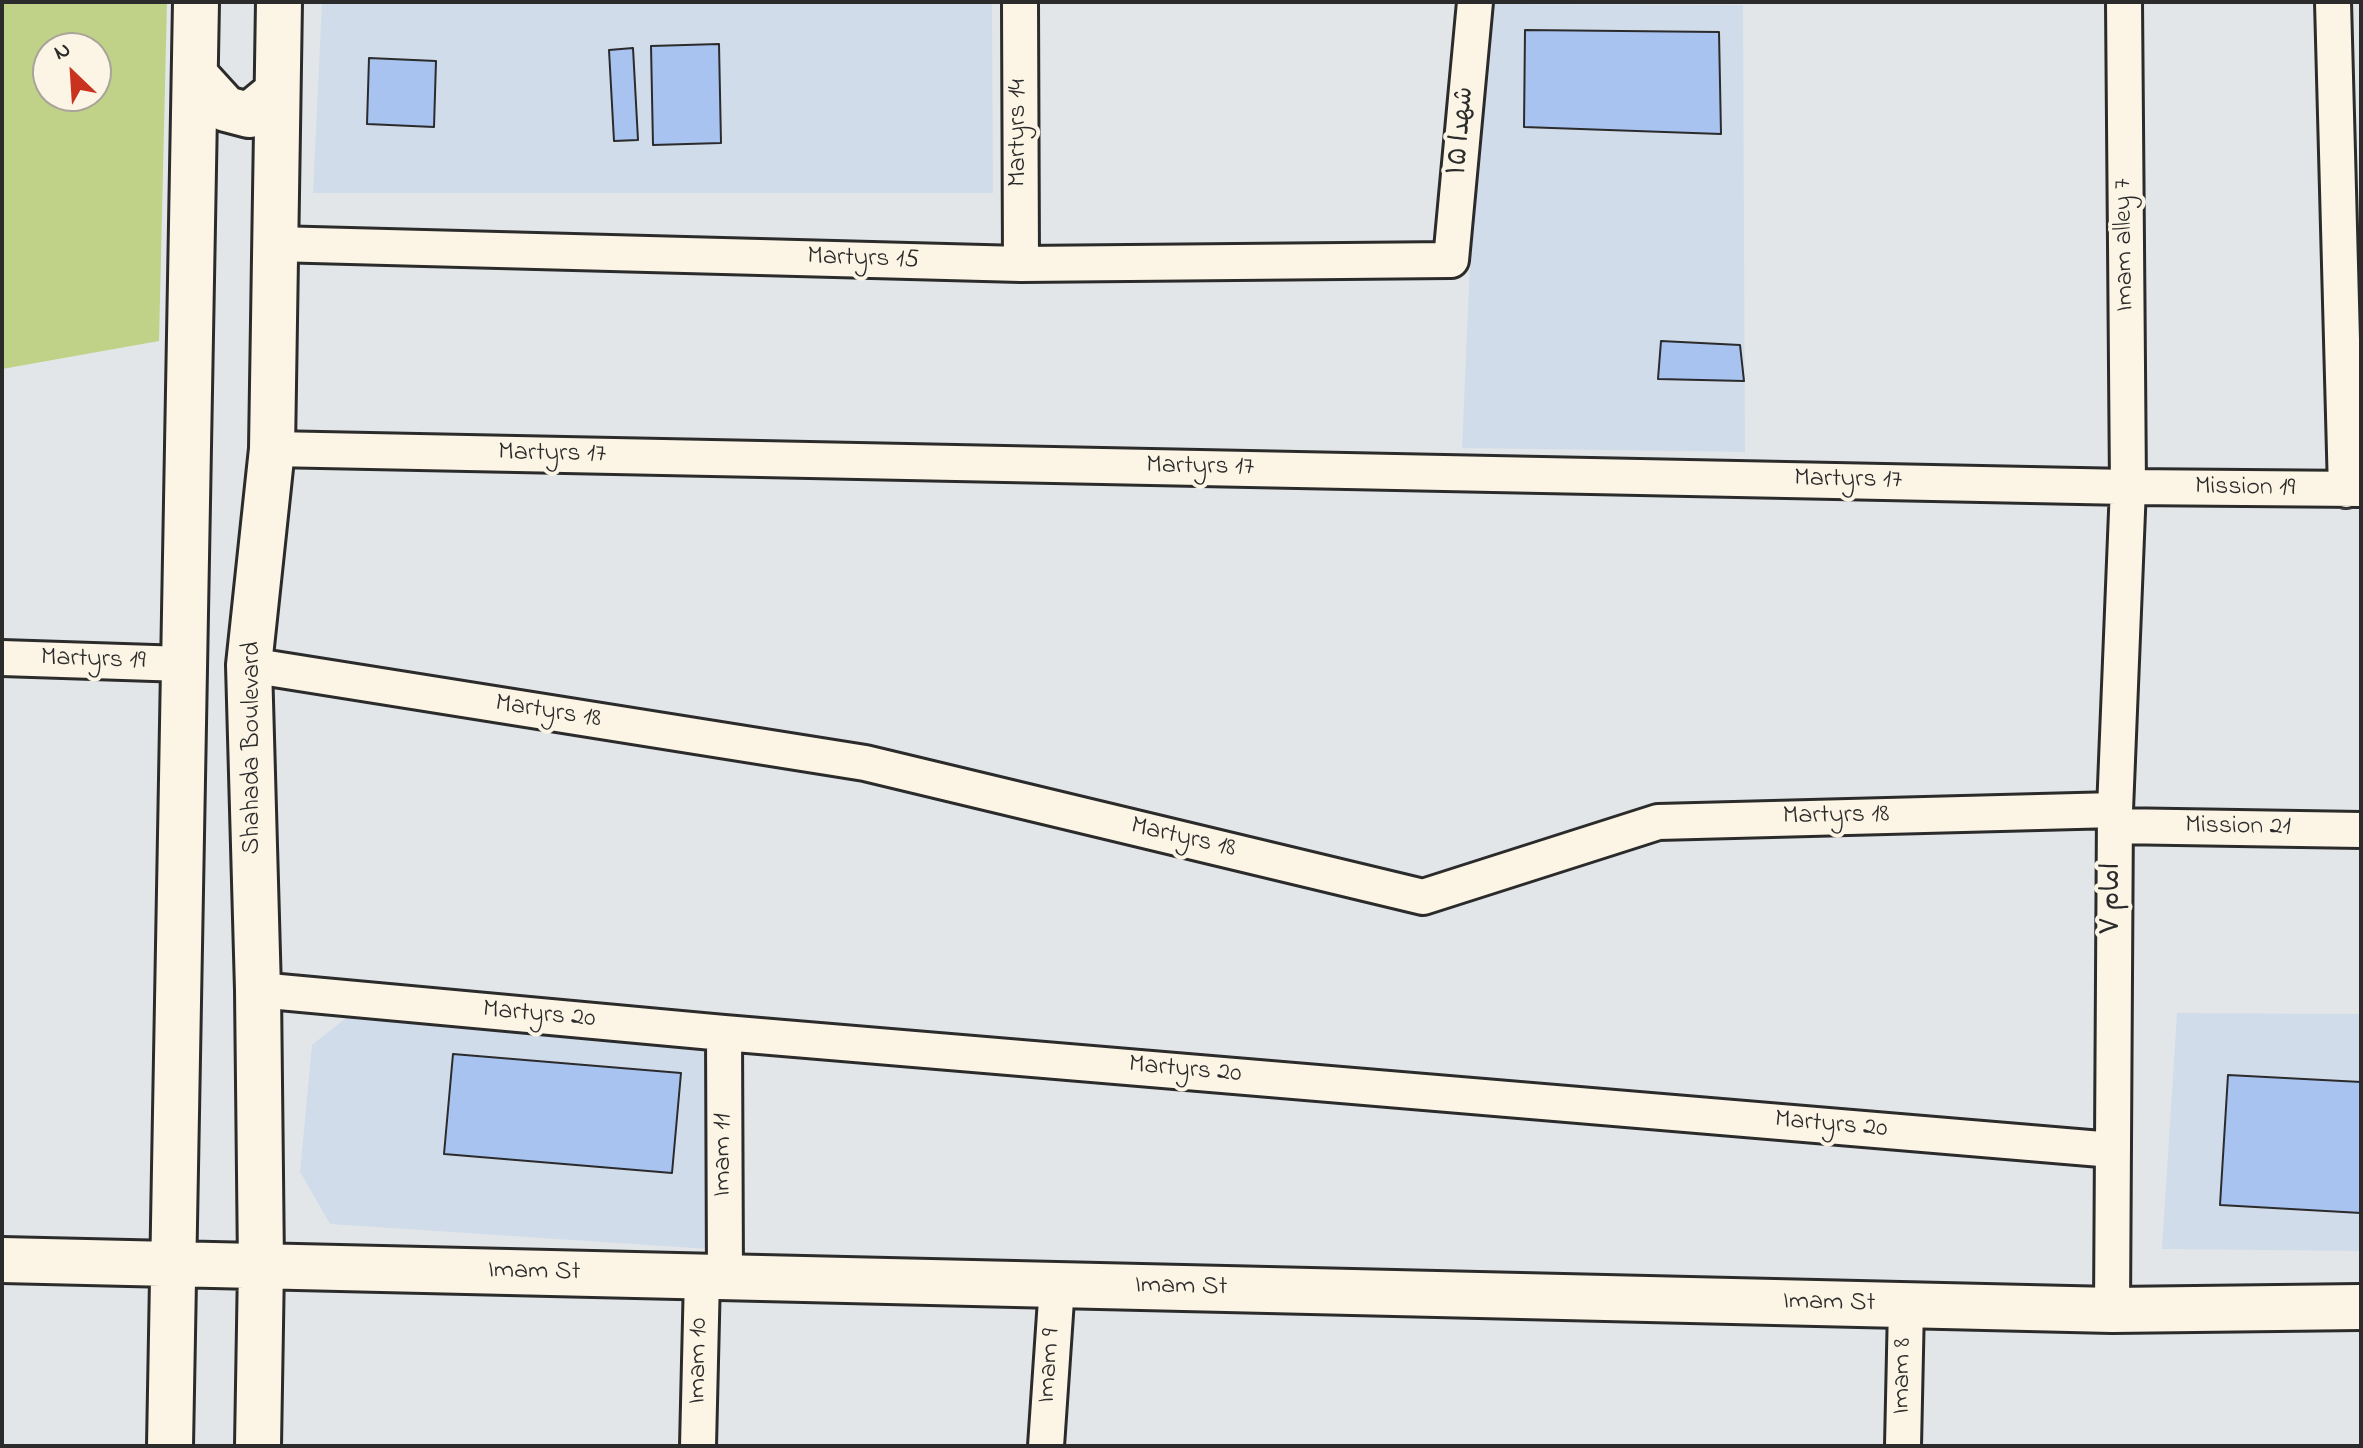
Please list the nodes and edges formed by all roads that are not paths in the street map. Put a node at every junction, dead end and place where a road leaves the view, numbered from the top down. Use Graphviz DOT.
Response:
graph roads {
  1 [pos="196,2"];
  2 [pos="279,2"];
  3 [pos="1020,2"];
  4 [pos="1475,2"];
  5 [pos="2124,2"];
  6 [pos="2333,2"];
  7 [pos="195,75"];
  8 [pos="277,92"];
  9 [pos="275,244"];
  10 [pos="1021,264"];
  11 [pos="272,449"];
  12 [pos="2128,487"];
  13 [pos="2353,489"];
  14 [pos="2,658"];
  15 [pos="184,664"];
  16 [pos="249,665"];
  17 [pos="2115,818"];
  18 [pos="2361,830"];
  19 [pos="258,990"];
  20 [pos="724,1033"];
  21 [pos="2113,1150"];
  22 [pos="2,1260"];
  23 [pos="173,1264"];
  24 [pos="261,1266"];
  25 [pos="714,1277"];
  26 [pos="1057,1285"];
  27 [pos="1906,1306"];
  28 [pos="2361,1307"];
  29 [pos="2112,1310"];
  30 [pos="170,1446"];
  31 [pos="258,1446"];
  32 [pos="698,1446"];
  33 [pos="1046,1446"];
  34 [pos="1903,1446"];
  1 -- 7 [label="main road"];
  2 -- 8 [label="main road, Shahada Boulevard"];
  3 -- 10 [label="street, Martyrs 14"];
  4 -- 10 [label="street, Martyrs 15"];
  5 -- 12 [label="street, Imam alley 7"];
  6 -- 13 [label="street"];
  7 -- 8 [label="main road"];
  7 -- 15 [label="main road"];
  8 -- 9 [label="main road, Shahada Boulevard"];
  9 -- 10 [label="street, Martyrs 15"];
  9 -- 11 [label="main road, Shahada Boulevard"];
  11 -- 12 [label="street, Martyrs 17"];
  11 -- 16 [label="main road, Shahada Boulevard"];
  12 -- 13 [label="street, Mission 19"];
  12 -- 17 [label="street, امام ۷"];
  14 -- 15 [label="street, Martyrs 19"];
  15 -- 23 [label="main road"];
  16 -- 17 [label="street, Martyrs 18"];
  16 -- 19 [label="main road, Shahada Boulevard"];
  17 -- 18 [label="street, Mission 21"];
  17 -- 21 [label="street, امام ۷"];
  19 -- 20 [label="street, Martyrs 20"];
  19 -- 24 [label="main road, Shahada Boulevard"];
  20 -- 21 [label="street, Martyrs 20"];
  20 -- 25 [label="street, Imam 11"];
  21 -- 29 [label="street, امام ۷"];
  22 -- 23 [label="main road, Imam St"];
  23 -- 24 [label="main road, Imam St"];
  23 -- 30 [label="main road"];
  24 -- 25 [label="main road, Imam St"];
  24 -- 31 [label="main road, Shahada Boulevard"];
  25 -- 26 [label="main road, Imam St"];
  25 -- 32 [label="street, Imam 10"];
  26 -- 27 [label="main road, Imam St"];
  26 -- 33 [label="street, Imam 9"];
  27 -- 29 [label="main road, Imam St"];
  27 -- 34 [label="street, Imam 8"];
  28 -- 29 [label="main road, Imam St"];
}
